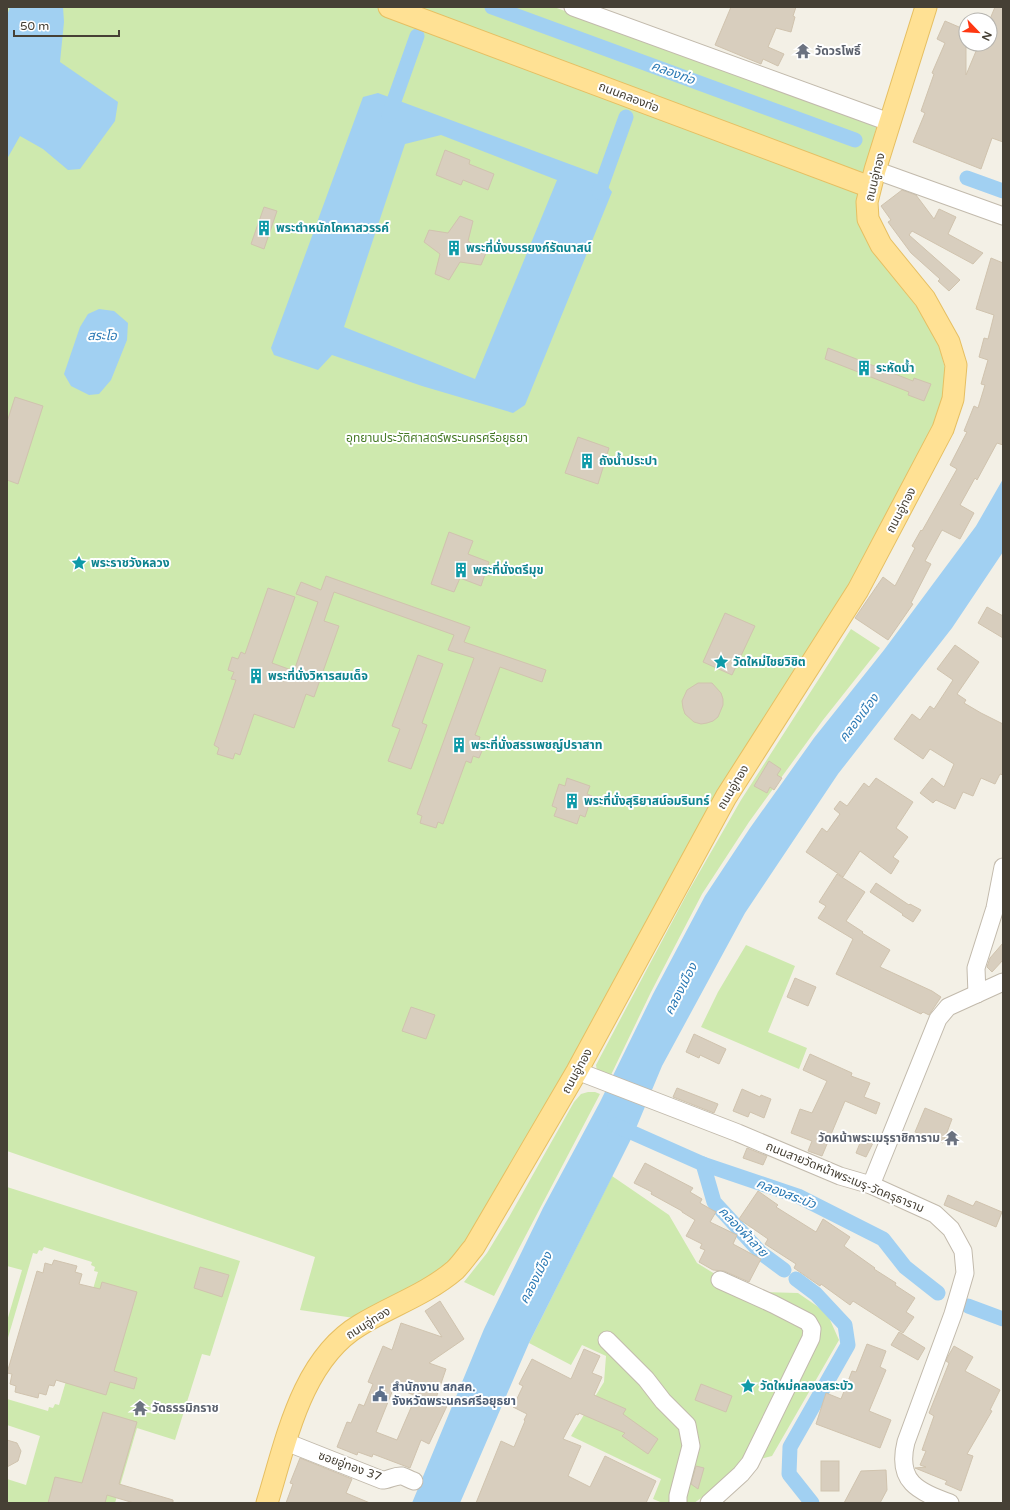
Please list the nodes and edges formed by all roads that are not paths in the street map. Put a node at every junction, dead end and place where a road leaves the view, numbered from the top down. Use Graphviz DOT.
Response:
graph roads {
  1 [pos="389,7"];
  2 [pos="572,7"];
  3 [pos="926,7"];
  4 [pos="890,122"];
  5 [pos="872,179"];
  6 [pos="1003,216"];
  7 [pos="1003,867"];
  8 [pos="1003,982"];
  9 [pos="977,994"];
  10 [pos="586,1074"];
  11 [pos="871,1185"];
  12 [pos="720,1280"];
  13 [pos="607,1340"];
  14 [pos="286,1442"];
  15 [pos="414,1481"];
  16 [pos="267,1503"];
  17 [pos="678,1503"];
  18 [pos="710,1503"];
  19 [pos="950,1503"];
  1 -- 5 [label="main road, ถนนคลองท่อ"];
  2 -- 4 [label="street"];
  3 -- 4 [label="main road, ถนนอู่ทอง"];
  4 -- 5 [label="main road, ถนนอู่ทอง"];
  5 -- 6 [label="street"];
  5 -- 10 [label="main road, ถนนอู่ทอง"];
  7 -- 9 [label="street"];
  8 -- 9 [label="street"];
  9 -- 11 [label="street"];
  10 -- 11 [label="street, ถนนสายวัดหน้าพระเมรุ-วัดครุธาราม"];
  10 -- 14 [label="main road, ถนนอู่ทอง"];
  11 -- 19 [label="street, ถนนสายวัดหน้าพระเมรุ-วัดครุธาราม"];
  12 -- 18 [label="street"];
  13 -- 17 [label="street"];
  14 -- 15 [label="street, ซอยอู่ทอง 37"];
  14 -- 16 [label="main road, ถนนอู่ทอง"];
}
